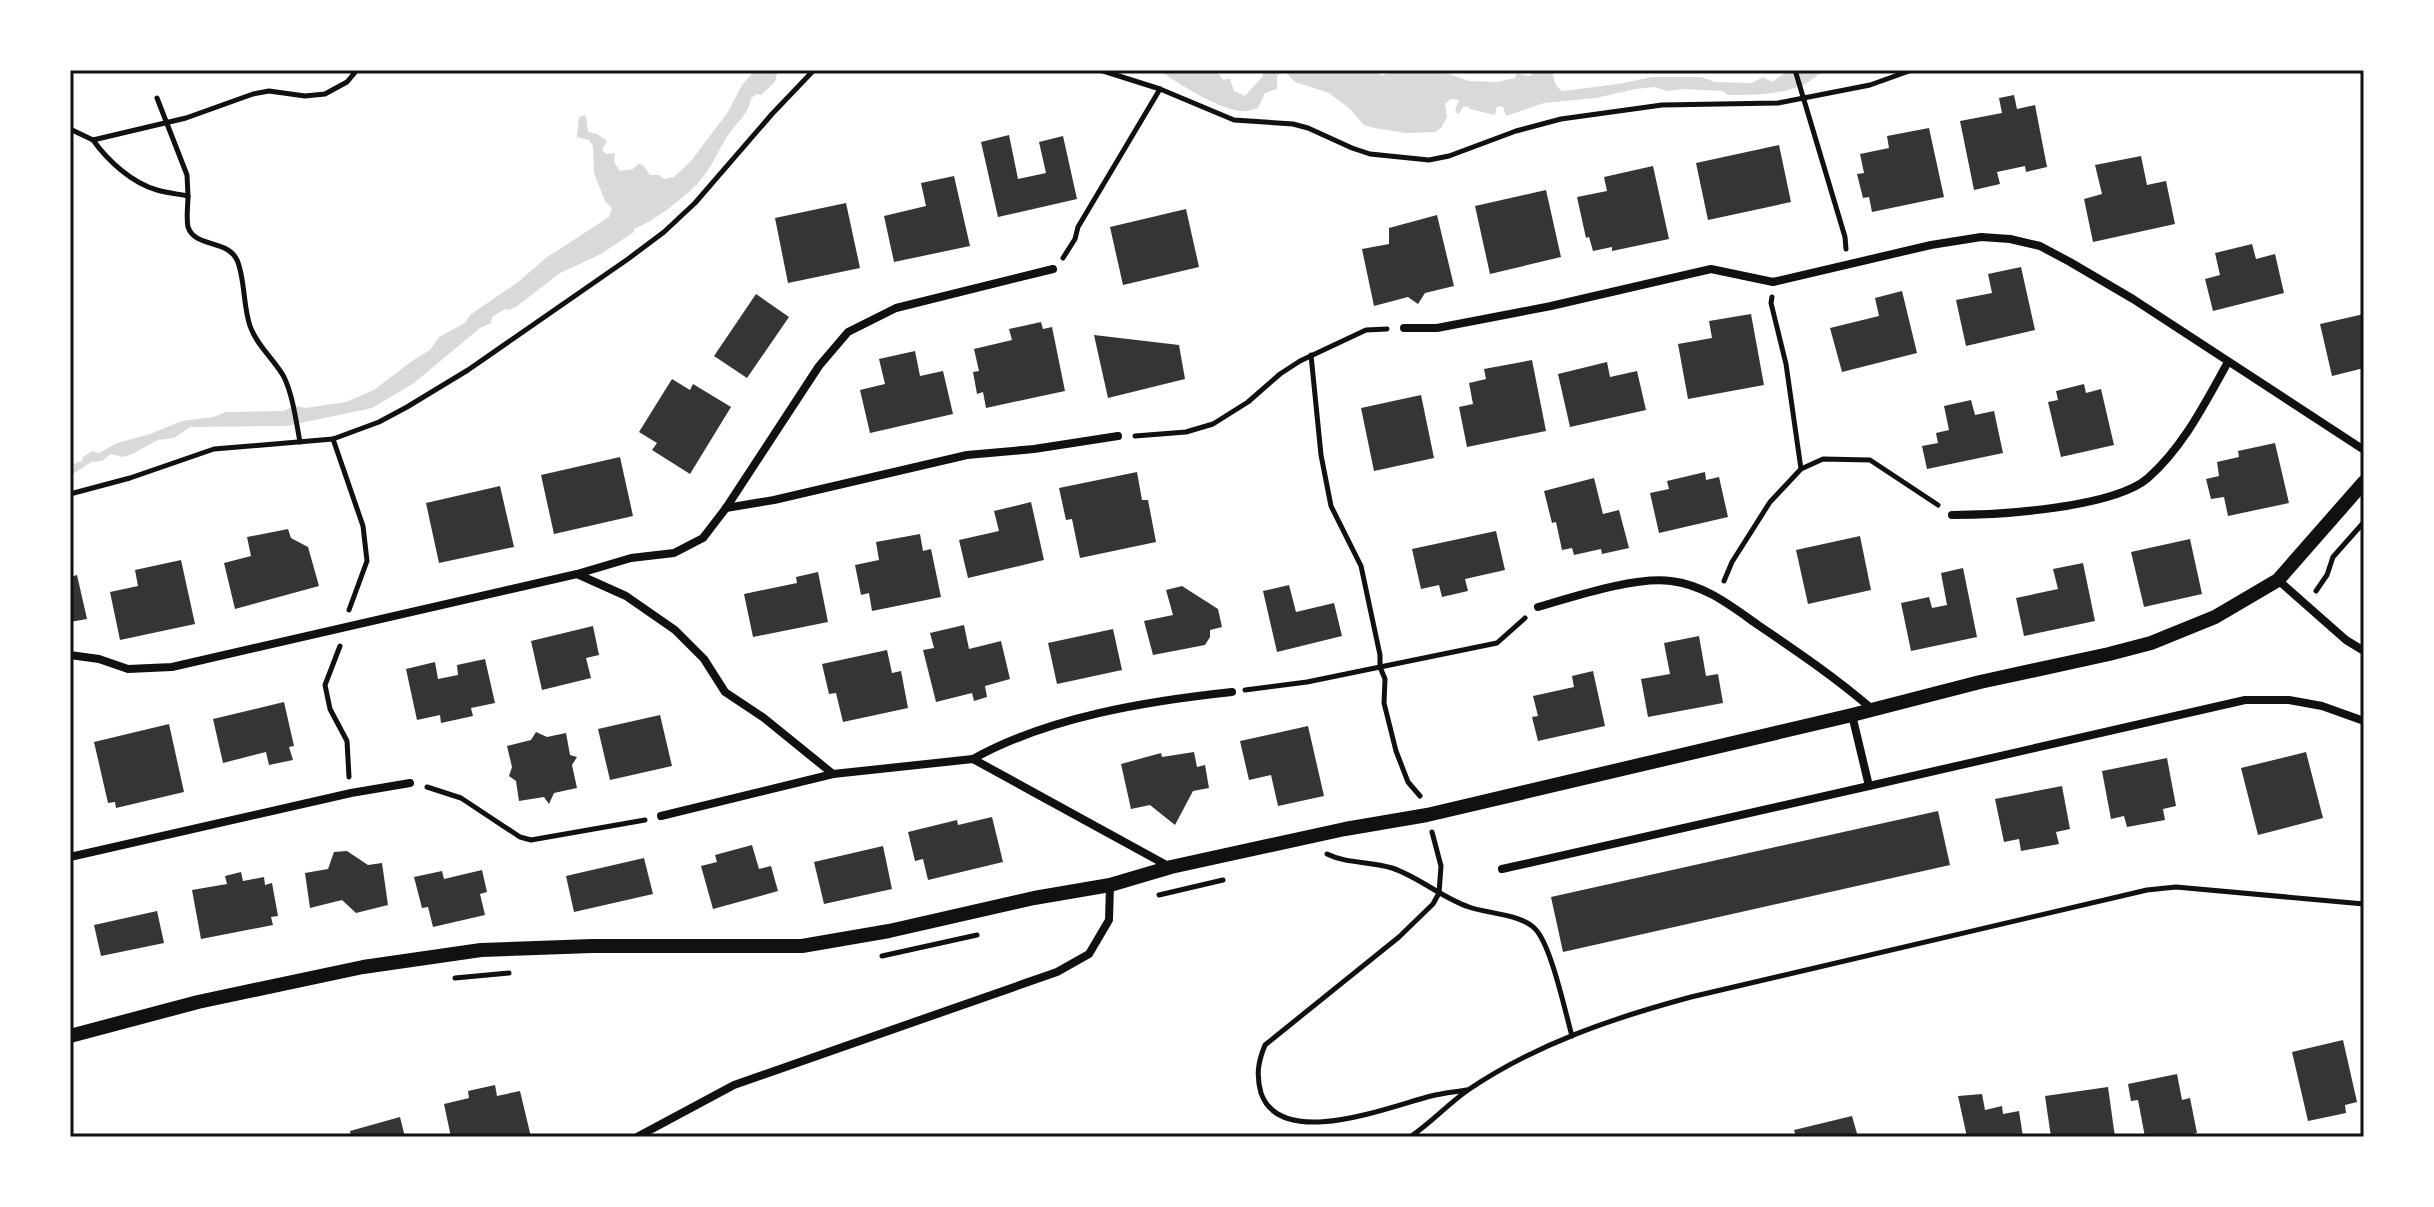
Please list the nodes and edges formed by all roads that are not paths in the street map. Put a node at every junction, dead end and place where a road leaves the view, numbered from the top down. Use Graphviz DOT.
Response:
graph roads {
  1 [pos="1053,269"];
  2 [pos="1404,328"];
  3 [pos="2228,362"];
  4 [pos="1118,436"];
  5 [pos="2364,450"];
  6 [pos="2364,482"];
  7 [pos="726,508"];
  8 [pos="1952,515"];
  9 [pos="577,574"];
  10 [pos="2278,580"];
  11 [pos="1538,607"];
  12 [pos="2364,651"];
  13 [pos="70,655"];
  14 [pos="1232,692"];
  15 [pos="1873,710"];
  16 [pos="1852,715"];
  17 [pos="2364,721"];
  18 [pos="973,759"];
  19 [pos="833,774"];
  20 [pos="410,783"];
  21 [pos="1869,786"];
  22 [pos="661,816"];
  23 [pos="70,857"];
  24 [pos="1171,867"];
  25 [pos="1502,869"];
  26 [pos="1110,885"];
  27 [pos="70,1036"];
  28 [pos="637,1137"];
  1 -- 7 [label="street"];
  2 -- 3 [label="street"];
  3 -- 5 [label="street"];
  3 -- 8 [label="street"];
  4 -- 7 [label="street"];
  6 -- 10 [label="street"];
  7 -- 9 [label="street"];
  9 -- 13 [label="street"];
  9 -- 19 [label="street"];
  10 -- 12 [label="street"];
  10 -- 15 [label="street"];
  11 -- 15 [label="street"];
  14 -- 18 [label="street"];
  15 -- 16 [label="street"];
  16 -- 21 [label="street"];
  16 -- 24 [label="street"];
  17 -- 21 [label="street"];
  18 -- 19 [label="street"];
  18 -- 24 [label="street"];
  19 -- 22 [label="street"];
  20 -- 23 [label="street"];
  21 -- 25 [label="street"];
  24 -- 26 [label="street"];
  26 -- 27 [label="street"];
  26 -- 28 [label="street"];
}
